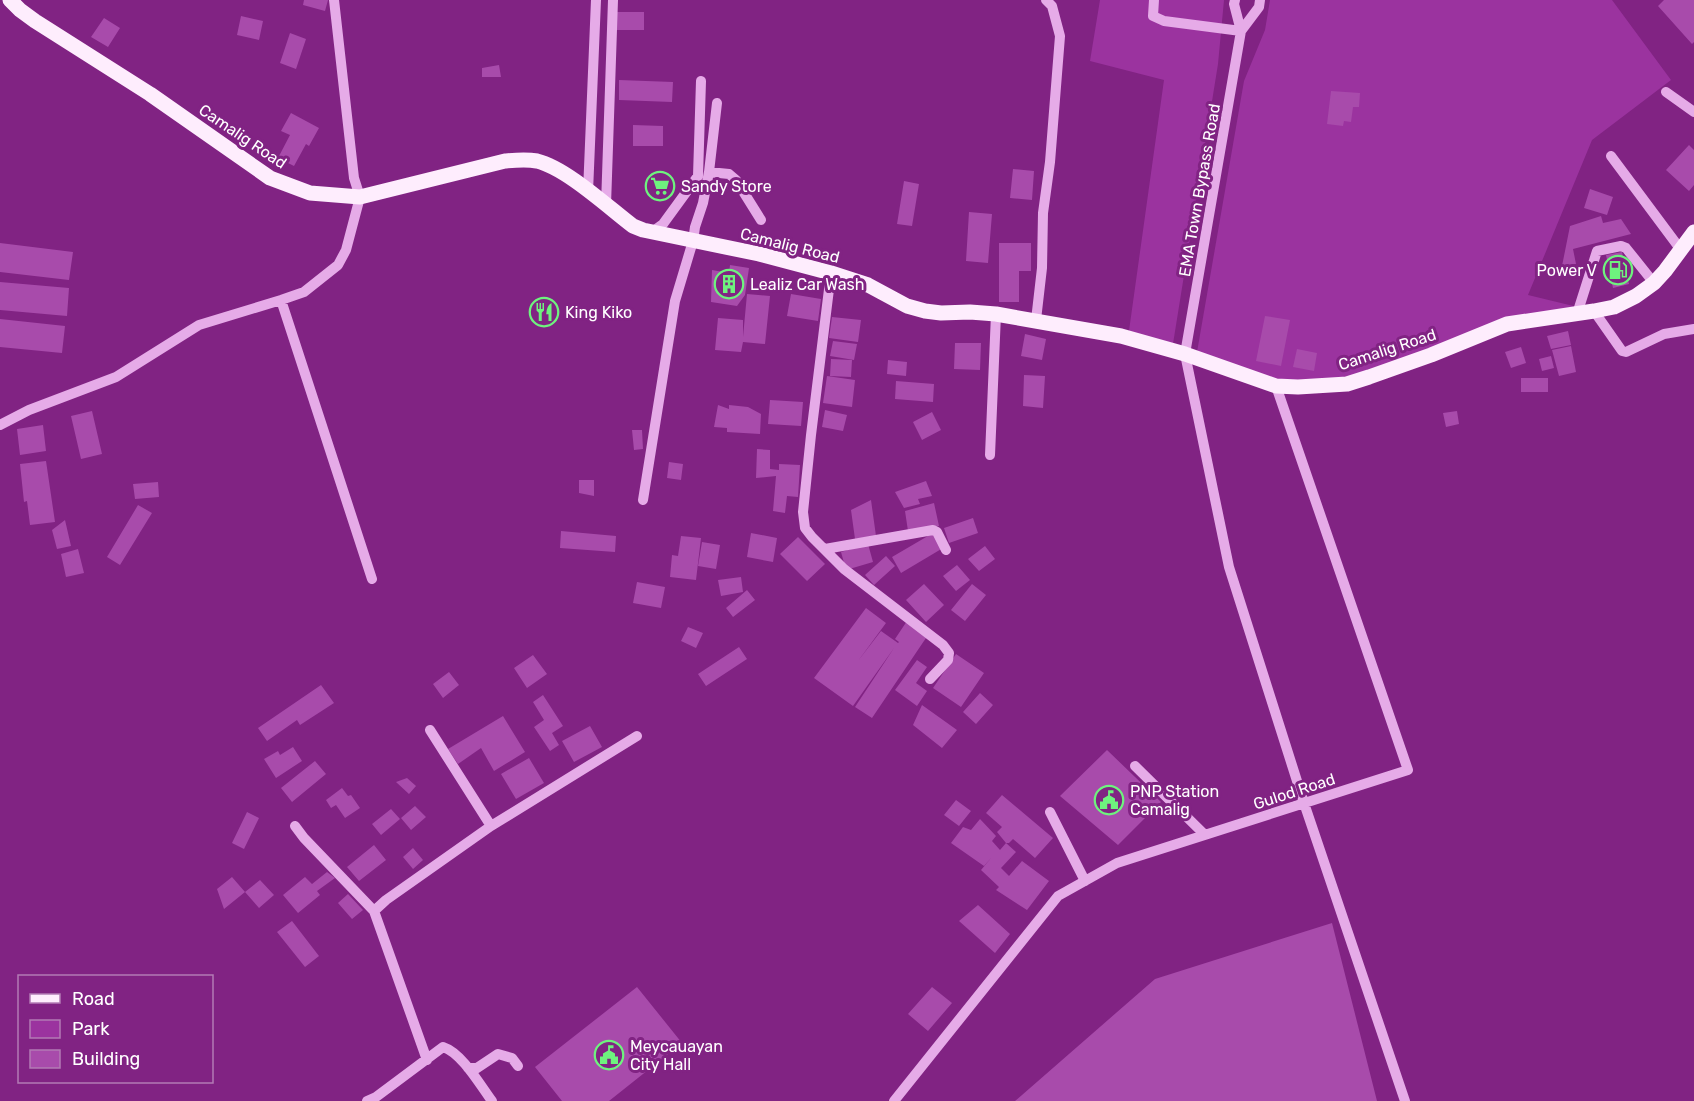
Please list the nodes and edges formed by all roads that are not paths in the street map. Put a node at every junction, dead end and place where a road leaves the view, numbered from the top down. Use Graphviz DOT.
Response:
graph roads {
  1 [pos="10,0"];
  2 [pos="334,0"];
  3 [pos="596,0"];
  4 [pos="613,0"];
  5 [pos="1046,0"];
  6 [pos="1154,0"];
  7 [pos="1235,0"];
  8 [pos="1260,0"];
  9 [pos="1241,31"];
  10 [pos="701,81"];
  11 [pos="1666,92"];
  12 [pos="717,103"];
  13 [pos="1694,112"];
  14 [pos="1611,156"];
  15 [pos="709,172"];
  16 [pos="588,192"];
  17 [pos="360,197"];
  18 [pos="606,205"];
  19 [pos="761,220"];
  20 [pos="652,232"];
  21 [pos="1694,232"];
  22 [pos="693,241"];
  23 [pos="1681,250"];
  24 [pos="831,273"];
  25 [pos="1654,283"];
  26 [pos="281,300"];
  27 [pos="1594,311"];
  28 [pos="996,314"];
  29 [pos="1577,314"];
  30 [pos="1036,320"];
  31 [pos="1694,329"];
  32 [pos="1185,354"];
  33 [pos="1276,386"];
  34 [pos="0,425"];
  35 [pos="990,455"];
  36 [pos="643,500"];
  37 [pos="825,549"];
  38 [pos="946,550"];
  39 [pos="372,579"];
  40 [pos="930,679"];
  41 [pos="430,730"];
  42 [pos="637,736"];
  43 [pos="1136,766"];
  44 [pos="1304,803"];
  45 [pos="1050,812"];
  46 [pos="295,826"];
  47 [pos="491,826"];
  48 [pos="1205,835"];
  49 [pos="1085,881"];
  50 [pos="374,911"];
  51 [pos="427,1060"];
  52 [pos="518,1066"];
  53 [pos="468,1068"];
  54 [pos="367,1101"];
  55 [pos="492,1101"];
  56 [pos="894,1101"];
  57 [pos="1405,1101"];
  1 -- 17 [label="main road, Camalig Road"];
  2 -- 17 [label="street"];
  3 -- 16 [label="street"];
  4 -- 18 [label="street"];
  5 -- 30 [label="street"];
  6 -- 9 [label="street"];
  7 -- 9 [label="street, EMA Town Bypass Road"];
  8 -- 9 [label="street, EMA Town Bypass Road"];
  9 -- 32 [label="street, EMA Town Bypass Road"];
  10 -- 20 [label="street"];
  11 -- 13 [label="street"];
  12 -- 15 [label="street"];
  14 -- 23 [label="street"];
  15 -- 19 [label="street"];
  15 -- 22 [label="street"];
  16 -- 17 [label="main road, Camalig Road"];
  16 -- 18 [label="main road, Camalig Road"];
  17 -- 26 [label="street"];
  18 -- 20 [label="main road, Camalig Road"];
  20 -- 22 [label="main road, Camalig Road"];
  21 -- 23 [label="main road, Camalig Road"];
  22 -- 24 [label="main road, Camalig Road"];
  22 -- 36 [label="street"];
  23 -- 25 [label="main road, Camalig Road"];
  24 -- 28 [label="main road, Camalig Road"];
  24 -- 37 [label="street"];
  25 -- 27 [label="main road, Camalig Road"];
  25 -- 29 [label="street"];
  26 -- 34 [label="street"];
  26 -- 39 [label="street"];
  27 -- 29 [label="main road, Camalig Road"];
  27 -- 31 [label="street"];
  28 -- 30 [label="main road, Camalig Road"];
  28 -- 35 [label="street"];
  29 -- 33 [label="main road, Camalig Road"];
  30 -- 32 [label="main road, Camalig Road"];
  32 -- 33 [label="main road, Camalig Road"];
  32 -- 44 [label="street"];
  33 -- 44 [label="street, Gulod Road"];
  37 -- 38 [label="street"];
  37 -- 40 [label="street"];
  41 -- 47 [label="street"];
  42 -- 47 [label="street"];
  43 -- 48 [label="street"];
  44 -- 48 [label="street, Gulod Road"];
  44 -- 57 [label="street"];
  45 -- 49 [label="street"];
  46 -- 50 [label="street"];
  47 -- 50 [label="street"];
  48 -- 49 [label="street, Gulod Road"];
  49 -- 56 [label="street, Gulod Road"];
  50 -- 51 [label="street"];
  51 -- 53 [label="street"];
  51 -- 54 [label="street"];
  52 -- 53 [label="street"];
  53 -- 55 [label="street"];
}
